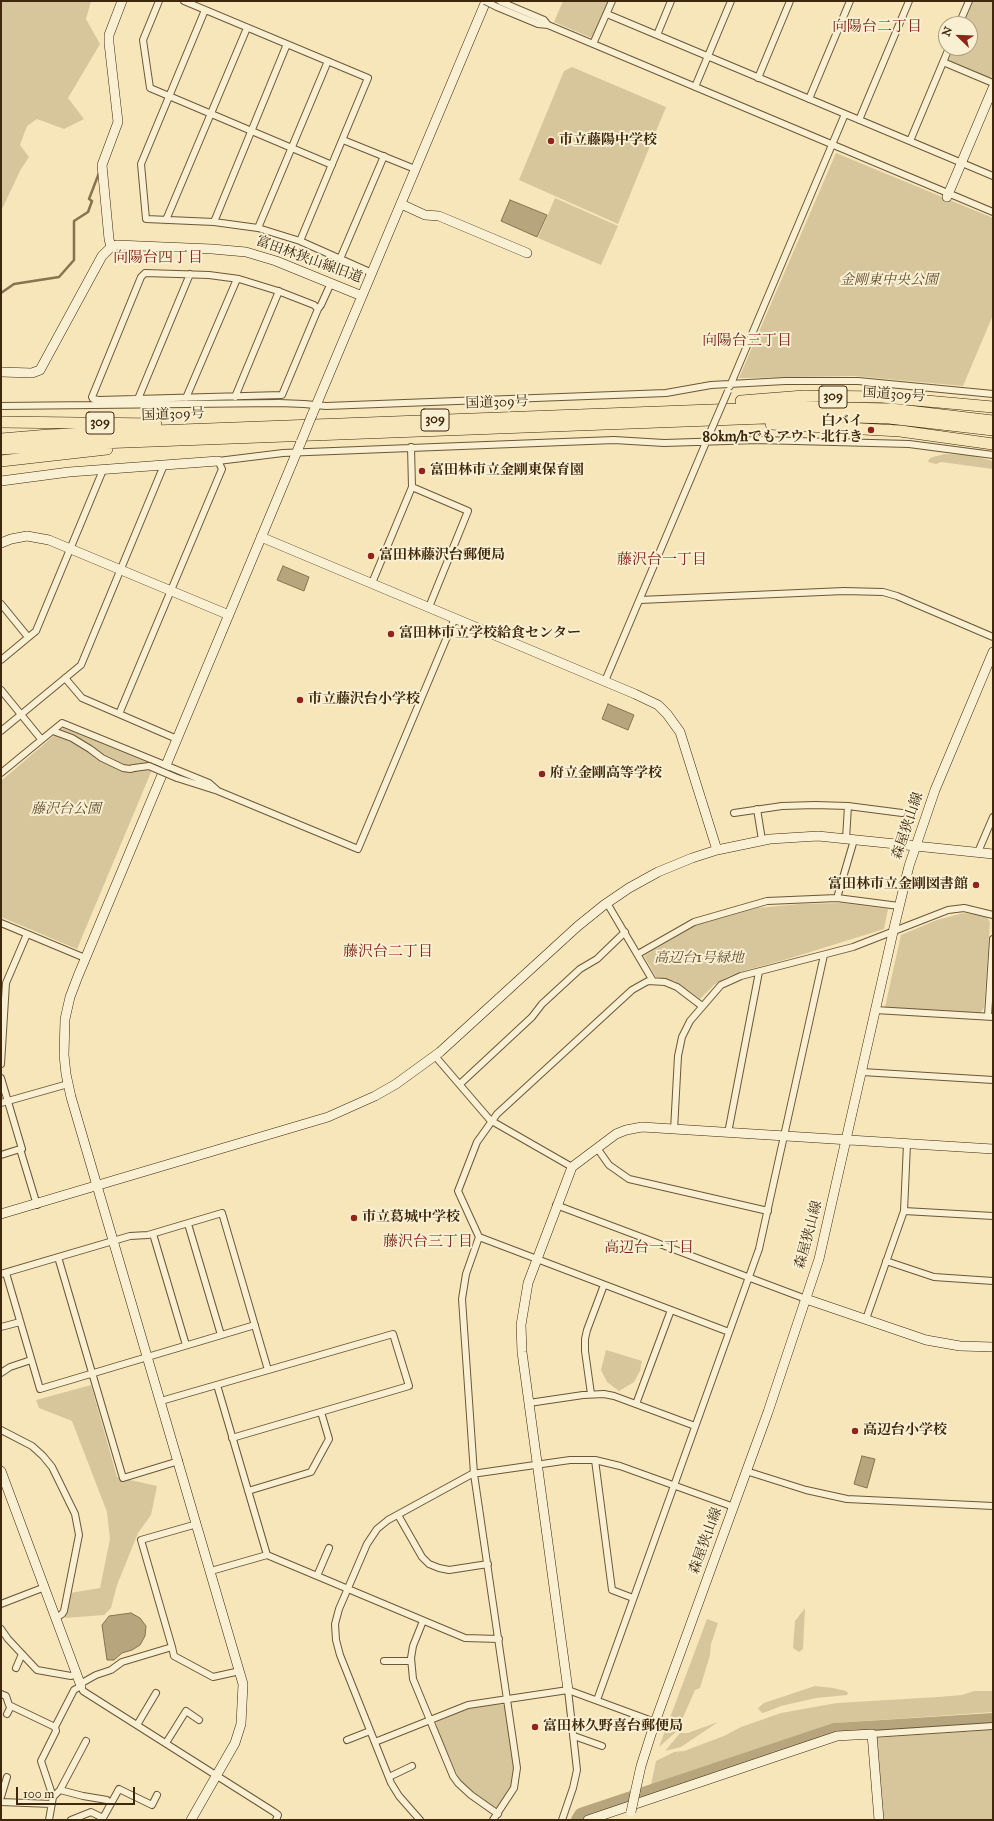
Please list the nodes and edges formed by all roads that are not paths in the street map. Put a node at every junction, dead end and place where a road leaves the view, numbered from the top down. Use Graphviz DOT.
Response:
graph roads {
  1 [pos="122,1"];
  2 [pos="159,1"];
  3 [pos="184,1"];
  4 [pos="486,1"];
  5 [pos="612,1"];
  6 [pos="672,1"];
  7 [pos="731,1"];
  8 [pos="790,1"];
  9 [pos="850,1"];
  10 [pos="909,1"];
  11 [pos="969,1"];
  12 [pos="498,4"];
  13 [pos="205,10"];
  14 [pos="607,14"];
  15 [pos="962,16"];
  16 [pos="247,28"];
  17 [pos="657,35"];
  18 [pos="287,44"];
  19 [pos="593,44"];
  20 [pos="708,56"];
  21 [pos="946,56"];
  22 [pos="328,61"];
  23 [pos="943,62"];
  24 [pos="758,78"];
  25 [pos="993,83"];
  26 [pos="695,87"];
  27 [pos="993,88"];
  28 [pos="170,96"];
  29 [pos="809,99"];
  30 [pos="211,114"];
  31 [pos="845,114"];
  32 [pos="859,120"];
  33 [pos="252,131"];
  34 [pos="343,140"];
  35 [pos="910,141"];
  36 [pos="832,144"];
  37 [pos="292,148"];
  38 [pos="384,156"];
  39 [pos="962,163"];
  40 [pos="332,165"];
  41 [pos="415,169"];
  42 [pos="993,176"];
  43 [pos="948,195"];
  44 [pos="401,204"];
  45 [pos="993,212"];
  46 [pos="166,220"];
  47 [pos="214,222"];
  48 [pos="258,228"];
  49 [pos="300,241"];
  50 [pos="111,246"];
  51 [pos="527,253"];
  52 [pos="340,259"];
  53 [pos="372,273"];
  54 [pos="190,274"];
  55 [pos="237,278"];
  56 [pos="331,283"];
  57 [pos="279,291"];
  58 [pos="362,296"];
  59 [pos="318,309"];
  60 [pos="1,372"];
  61 [pos="731,385"];
  62 [pos="993,394"];
  63 [pos="234,397"];
  64 [pos="186,398"];
  65 [pos="138,399"];
  66 [pos="316,405"];
  67 [pos="1,406"];
  68 [pos="993,407"];
  69 [pos="673,411"];
  70 [pos="993,421"];
  71 [pos="1,422"];
  72 [pos="637,422"];
  73 [pos="198,429"];
  74 [pos="993,430"];
  75 [pos="1,439"];
  76 [pos="185,439"];
  77 [pos="706,442"];
  78 [pos="993,444"];
  79 [pos="412,447"];
  80 [pos="1,449"];
  81 [pos="297,452"];
  82 [pos="993,455"];
  83 [pos="1,461"];
  84 [pos="218,461"];
  85 [pos="164,465"];
  86 [pos="103,470"];
  87 [pos="1,481"];
  88 [pos="412,487"];
  89 [pos="261,537"];
  90 [pos="1,543"];
  91 [pos="70,549"];
  92 [pos="121,570"];
  93 [pos="372,583"];
  94 [pos="171,591"];
  95 [pos="640,600"];
  96 [pos="1,604"];
  97 [pos="429,607"];
  98 [pos="229,615"];
  99 [pos="455,618"];
  100 [pos="28,637"];
  101 [pos="993,637"];
  102 [pos="993,652"];
  103 [pos="1,660"];
  104 [pos="65,678"];
  105 [pos="605,681"];
  106 [pos="1,690"];
  107 [pos="21,714"];
  108 [pos="119,714"];
  109 [pos="1,731"];
  110 [pos="53,731"];
  111 [pos="42,739"];
  112 [pos="177,739"];
  113 [pos="166,765"];
  114 [pos="1,773"];
  115 [pos="218,791"];
  116 [pos="848,806"];
  117 [pos="757,809"];
  118 [pos="734,813"];
  119 [pos="902,813"];
  120 [pos="993,817"];
  121 [pos="762,840"];
  122 [pos="850,840"];
  123 [pos="916,846"];
  124 [pos="717,850"];
  125 [pos="978,852"];
  126 [pos="993,854"];
  127 [pos="837,898"];
  128 [pos="607,903"];
  129 [pos="899,906"];
  130 [pos="993,915"];
  131 [pos="1,923"];
  132 [pos="625,932"];
  133 [pos="893,932"];
  134 [pos="27,934"];
  135 [pos="993,939"];
  136 [pos="638,954"];
  137 [pos="824,955"];
  138 [pos="85,958"];
  139 [pos="759,972"];
  140 [pos="653,981"];
  141 [pos="4,983"];
  142 [pos="702,1006"];
  143 [pos="875,1010"];
  144 [pos="991,1017"];
  145 [pos="2,1040"];
  146 [pos="435,1056"];
  147 [pos="1,1064"];
  148 [pos="862,1072"];
  149 [pos="1,1078"];
  150 [pos="993,1080"];
  151 [pos="68,1084"];
  152 [pos="460,1084"];
  153 [pos="8,1101"];
  154 [pos="1,1103"];
  155 [pos="492,1120"];
  156 [pos="674,1130"];
  157 [pos="728,1134"];
  158 [pos="785,1137"];
  159 [pos="846,1140"];
  160 [pos="907,1144"];
  161 [pos="597,1148"];
  162 [pos="993,1149"];
  163 [pos="20,1150"];
  164 [pos="1,1155"];
  165 [pos="572,1167"];
  166 [pos="98,1186"];
  167 [pos="37,1205"];
  168 [pos="556,1205"];
  169 [pos="904,1210"];
  170 [pos="768,1211"];
  171 [pos="1,1214"];
  172 [pos="993,1216"];
  173 [pos="188,1224"];
  174 [pos="153,1234"];
  175 [pos="479,1238"];
  176 [pos="114,1241"];
  177 [pos="58,1257"];
  178 [pos="536,1259"];
  179 [pos="886,1261"];
  180 [pos="3,1274"];
  181 [pos="749,1278"];
  182 [pos="993,1281"];
  183 [pos="604,1285"];
  184 [pos="806,1298"];
  185 [pos="672,1310"];
  186 [pos="866,1319"];
  187 [pos="20,1322"];
  188 [pos="255,1325"];
  189 [pos="1,1327"];
  190 [pos="730,1332"];
  191 [pos="221,1335"];
  192 [pos="186,1345"];
  193 [pos="993,1347"];
  194 [pos="148,1357"];
  195 [pos="31,1360"];
  196 [pos="268,1370"];
  197 [pos="1,1373"];
  198 [pos="92,1374"];
  199 [pos="217,1385"];
  200 [pos="590,1394"];
  201 [pos="161,1401"];
  202 [pos="529,1403"];
  203 [pos="636,1404"];
  204 [pos="320,1412"];
  205 [pos="696,1426"];
  206 [pos="1,1430"];
  207 [pos="232,1438"];
  208 [pos="595,1460"];
  209 [pos="179,1461"];
  210 [pos="537,1465"];
  211 [pos="1,1471"];
  212 [pos="746,1471"];
  213 [pos="474,1474"];
  214 [pos="674,1485"];
  215 [pos="248,1491"];
  216 [pos="993,1506"];
  217 [pos="734,1507"];
  218 [pos="398,1515"];
  219 [pos="197,1524"];
  220 [pos="329,1548"];
  221 [pos="267,1555"];
  222 [pos="488,1564"];
  223 [pos="210,1571"];
  224 [pos="317,1576"];
  225 [pos="45,1587"];
  226 [pos="348,1589"];
  227 [pos="633,1598"];
  228 [pos="2,1602"];
  229 [pos="56,1618"];
  230 [pos="423,1621"];
  231 [pos="1,1629"];
  232 [pos="499,1639"];
  233 [pos="172,1647"];
  234 [pos="22,1654"];
  235 [pos="384,1661"];
  236 [pos="411,1661"];
  237 [pos="16,1668"];
  238 [pos="240,1671"];
  239 [pos="77,1674"];
  240 [pos="81,1685"];
  241 [pos="568,1690"];
  242 [pos="156,1692"];
  243 [pos="1,1694"];
  244 [pos="508,1699"];
  245 [pos="597,1700"];
  246 [pos="11,1706"];
  247 [pos="7,1714"];
  248 [pos="199,1720"];
  249 [pos="429,1720"];
  250 [pos="656,1722"];
  251 [pos="137,1725"];
  252 [pos="993,1726"];
  253 [pos="55,1727"];
  254 [pos="370,1731"];
  255 [pos="872,1734"];
  256 [pos="574,1736"];
  257 [pos="347,1740"];
  258 [pos="86,1741"];
  259 [pos="375,1742"];
  260 [pos="166,1743"];
  261 [pos="602,1746"];
  262 [pos="412,1766"];
  263 [pos="218,1775"];
  264 [pos="7,1777"];
  265 [pos="389,1777"];
  266 [pos="60,1790"];
  267 [pos="157,1795"];
  268 [pos="1,1797"];
  269 [pos="53,1797"];
  270 [pos="107,1800"];
  271 [pos="1,1802"];
  272 [pos="52,1804"];
  273 [pos="498,1814"];
  274 [pos="630,1816"];
  275 [pos="49,1819"];
  276 [pos="418,1819"];
  277 [pos="57,1820"];
  278 [pos="71,1820"];
  279 [pos="191,1820"];
  280 [pos="276,1820"];
  281 [pos="493,1820"];
  282 [pos="562,1820"];
  283 [pos="588,1820"];
  284 [pos="879,1820"];
  1 -- 50 [label="street"];
  2 -- 28 [label="street"];
  3 -- 13 [label="street"];
  4 -- 12 [label="street, bridge"];
  4 -- 41 [label="street, 富田林狭山線旧道"];
  5 -- 14 [label="street"];
  6 -- 17 [label="street"];
  7 -- 20 [label="street"];
  8 -- 24 [label="street"];
  9 -- 29 [label="street"];
  10 -- 32 [label="street"];
  11 -- 15 [label="street"];
  12 -- 19 [label="street"];
  13 -- 16 [label="street"];
  13 -- 28 [label="street"];
  14 -- 17 [label="street"];
  14 -- 19 [label="street"];
  16 -- 18 [label="street"];
  16 -- 30 [label="street"];
  17 -- 20 [label="street"];
  18 -- 22 [label="street"];
  18 -- 33 [label="street"];
  19 -- 26 [label="street"];
  20 -- 24 [label="street"];
  20 -- 26 [label="street"];
  21 -- 23 [label="street"];
  22 -- 34 [label="street"];
  22 -- 37 [label="street"];
  23 -- 25 [label="street"];
  23 -- 35 [label="street"];
  24 -- 29 [label="street"];
  26 -- 36 [label="street"];
  27 -- 39 [label="street"];
  28 -- 30 [label="street"];
  28 -- 46 [label="street"];
  29 -- 31 [label="street"];
  30 -- 33 [label="street"];
  30 -- 46 [label="street"];
  31 -- 32 [label="street"];
  31 -- 36 [label="street"];
  32 -- 35 [label="street"];
  33 -- 37 [label="street"];
  33 -- 47 [label="street"];
  34 -- 38 [label="street"];
  34 -- 40 [label="street"];
  35 -- 39 [label="street"];
  36 -- 43 [label="street"];
  36 -- 61 [label="street"];
  37 -- 40 [label="street"];
  37 -- 48 [label="street"];
  38 -- 41 [label="street"];
  38 -- 52 [label="street"];
  39 -- 42 [label="street"];
  39 -- 43 [label="street"];
  40 -- 49 [label="street"];
  41 -- 44 [label="street, 富田林狭山線旧道"];
  43 -- 45 [label="street"];
  44 -- 51 [label="street"];
  44 -- 53 [label="street, 富田林狭山線旧道"];
  46 -- 47 [label="street"];
  47 -- 48 [label="street"];
  48 -- 49 [label="street"];
  49 -- 52 [label="street"];
  50 -- 56 [label="street, 富田林狭山線旧道"];
  50 -- 60 [label="street"];
  52 -- 53 [label="street"];
  53 -- 58 [label="street, 富田林狭山線旧道"];
  54 -- 55 [label="street"];
  54 -- 65 [label="street"];
  54 -- 65 [label="street"];
  55 -- 57 [label="street"];
  55 -- 64 [label="street"];
  56 -- 58 [label="street, 富田林狭山線旧道"];
  56 -- 59 [label="street"];
  57 -- 59 [label="street"];
  57 -- 63 [label="street"];
  58 -- 66 [label="street"];
  59 -- 63 [label="street"];
  61 -- 62 [label="street"];
  61 -- 66 [label="street"];
  61 -- 77 [label="street, bridge"];
  63 -- 64 [label="street"];
  64 -- 65 [label="street"];
  66 -- 67 [label="street"];
  66 -- 81 [label="street, bridge"];
  68 -- 69 [label="highway, 309"];
  69 -- 70 [label="highway, 国道309号 / 309"];
  69 -- 73 [label="highway, 国道309号 / 309"];
  71 -- 73 [label="highway, 309"];
  72 -- 74 [label="highway, 国道309号 / 309"];
  72 -- 76 [label="highway, 国道309号 / 309"];
  72 -- 78 [label="highway, 309"];
  73 -- 75 [label="highway, 国道309号 / 309"];
  76 -- 80 [label="highway, 国道309号 / 309"];
  76 -- 83 [label="highway, 309"];
  77 -- 79 [label="street"];
  77 -- 82 [label="street"];
  77 -- 95 [label="street"];
  79 -- 81 [label="street"];
  79 -- 88 [label="street"];
  81 -- 84 [label="street"];
  81 -- 89 [label="street"];
  84 -- 85 [label="street"];
  84 -- 94 [label="street"];
  85 -- 86 [label="street"];
  85 -- 92 [label="street"];
  86 -- 87 [label="street"];
  86 -- 91 [label="street"];
  88 -- 93 [label="street"];
  88 -- 97 [label="street"];
  89 -- 93 [label="street"];
  89 -- 98 [label="street"];
  90 -- 91 [label="street"];
  91 -- 92 [label="street"];
  91 -- 100 [label="street"];
  92 -- 94 [label="street"];
  92 -- 104 [label="street"];
  93 -- 97 [label="street"];
  94 -- 98 [label="street"];
  94 -- 108 [label="street"];
  95 -- 101 [label="street"];
  95 -- 105 [label="street"];
  96 -- 100 [label="street"];
  97 -- 99 [label="street"];
  98 -- 112 [label="street"];
  99 -- 105 [label="street"];
  99 -- 115 [label="street"];
  100 -- 103 [label="street"];
  102 -- 123 [label="street, 森屋狭山線"];
  104 -- 107 [label="street"];
  104 -- 108 [label="street"];
  105 -- 124 [label="street"];
  106 -- 107 [label="street"];
  107 -- 109 [label="street"];
  107 -- 111 [label="street"];
  108 -- 112 [label="street"];
  110 -- 111 [label="street"];
  110 -- 113 [label="street"];
  110 -- 115 [label="street, bridge"];
  111 -- 114 [label="street"];
  112 -- 113 [label="street"];
  113 -- 115 [label="street"];
  113 -- 138 [label="street"];
  116 -- 117 [label="street"];
  116 -- 119 [label="street"];
  116 -- 122 [label="street"];
  117 -- 118 [label="street"];
  117 -- 121 [label="street"];
  120 -- 125 [label="street"];
  121 -- 122 [label="street"];
  121 -- 124 [label="street"];
  122 -- 123 [label="street"];
  122 -- 127 [label="street"];
  123 -- 125 [label="street"];
  123 -- 129 [label="street, 森屋狭山線"];
  124 -- 128 [label="street"];
  125 -- 126 [label="street"];
  127 -- 129 [label="street"];
  127 -- 136 [label="street"];
  128 -- 132 [label="street"];
  128 -- 146 [label="street"];
  129 -- 133 [label="street, 森屋狭山線"];
  130 -- 133 [label="street"];
  131 -- 134 [label="street"];
  132 -- 136 [label="street"];
  132 -- 152 [label="street"];
  133 -- 137 [label="street"];
  133 -- 143 [label="street, 森屋狭山線"];
  134 -- 138 [label="street"];
  134 -- 141 [label="street"];
  135 -- 144 [label="street"];
  136 -- 140 [label="street"];
  137 -- 139 [label="street"];
  137 -- 158 [label="street"];
  138 -- 151 [label="street"];
  139 -- 142 [label="street"];
  139 -- 157 [label="street"];
  140 -- 142 [label="street"];
  140 -- 155 [label="street"];
  141 -- 145 [label="street"];
  142 -- 156 [label="street"];
  143 -- 144 [label="street"];
  143 -- 148 [label="street, 森屋狭山線"];
  145 -- 147 [label="street"];
  146 -- 152 [label="street"];
  146 -- 166 [label="street"];
  148 -- 150 [label="street"];
  148 -- 159 [label="street, 森屋狭山線"];
  149 -- 153 [label="street"];
  151 -- 153 [label="street"];
  151 -- 166 [label="street"];
  152 -- 155 [label="street"];
  153 -- 154 [label="street"];
  153 -- 163 [label="street"];
  155 -- 165 [label="street"];
  155 -- 175 [label="street"];
  156 -- 157 [label="street"];
  156 -- 161 [label="street"];
  157 -- 158 [label="street"];
  158 -- 159 [label="street"];
  158 -- 170 [label="street"];
  159 -- 160 [label="street"];
  159 -- 184 [label="street, 森屋狭山線"];
  160 -- 162 [label="street"];
  160 -- 169 [label="street"];
  161 -- 165 [label="street"];
  161 -- 170 [label="street"];
  163 -- 164 [label="street"];
  163 -- 167 [label="street"];
  165 -- 168 [label="street"];
  166 -- 167 [label="street"];
  166 -- 176 [label="street"];
  167 -- 171 [label="street"];
  168 -- 178 [label="street"];
  168 -- 181 [label="street"];
  169 -- 172 [label="street"];
  169 -- 179 [label="street"];
  170 -- 181 [label="street"];
  173 -- 174 [label="street"];
  173 -- 188 [label="street"];
  173 -- 191 [label="street"];
  174 -- 176 [label="street"];
  174 -- 192 [label="street"];
  175 -- 178 [label="street"];
  175 -- 213 [label="street"];
  176 -- 177 [label="street"];
  176 -- 194 [label="street"];
  177 -- 180 [label="street"];
  177 -- 198 [label="street"];
  178 -- 183 [label="street"];
  178 -- 202 [label="street"];
  179 -- 182 [label="street"];
  179 -- 186 [label="street"];
  180 -- 187 [label="street"];
  181 -- 184 [label="street"];
  181 -- 190 [label="street"];
  183 -- 185 [label="street"];
  183 -- 200 [label="street"];
  184 -- 186 [label="street"];
  184 -- 212 [label="street, 森屋狭山線"];
  185 -- 190 [label="street"];
  185 -- 203 [label="street"];
  186 -- 193 [label="street"];
  187 -- 189 [label="street"];
  187 -- 195 [label="street"];
  188 -- 191 [label="street"];
  188 -- 196 [label="street"];
  190 -- 205 [label="street"];
  191 -- 192 [label="street"];
  192 -- 194 [label="street"];
  194 -- 198 [label="street"];
  194 -- 201 [label="street"];
  195 -- 197 [label="street"];
  195 -- 198 [label="street"];
  196 -- 199 [label="street"];
  196 -- 204 [label="street"];
  198 -- 209 [label="street"];
  199 -- 201 [label="street"];
  199 -- 207 [label="street"];
  200 -- 202 [label="street"];
  200 -- 203 [label="street"];
  201 -- 209 [label="street"];
  202 -- 210 [label="street"];
  203 -- 205 [label="street"];
  204 -- 207 [label="street"];
  204 -- 215 [label="street"];
  205 -- 214 [label="street"];
  206 -- 229 [label="street"];
  207 -- 215 [label="street"];
  208 -- 210 [label="street"];
  208 -- 214 [label="street"];
  208 -- 227 [label="street"];
  209 -- 219 [label="street"];
  210 -- 213 [label="street"];
  210 -- 241 [label="street"];
  211 -- 225 [label="street"];
  212 -- 216 [label="street"];
  212 -- 217 [label="street, 森屋狭山線"];
  213 -- 218 [label="street"];
  213 -- 222 [label="street"];
  214 -- 217 [label="street"];
  214 -- 227 [label="street"];
  215 -- 221 [label="street"];
  217 -- 250 [label="street, 森屋狭山線"];
  218 -- 222 [label="street"];
  218 -- 226 [label="street"];
  219 -- 223 [label="street"];
  219 -- 233 [label="street"];
  220 -- 224 [label="street"];
  221 -- 223 [label="street"];
  221 -- 224 [label="street"];
  222 -- 232 [label="street"];
  223 -- 238 [label="street"];
  224 -- 226 [label="street"];
  225 -- 228 [label="street"];
  225 -- 229 [label="street"];
  226 -- 230 [label="street"];
  226 -- 254 [label="street"];
  227 -- 245 [label="street"];
  229 -- 239 [label="street"];
  230 -- 232 [label="street"];
  230 -- 236 [label="street"];
  231 -- 234 [label="street"];
  232 -- 244 [label="street"];
  233 -- 238 [label="street"];
  233 -- 240 [label="street"];
  234 -- 237 [label="street"];
  234 -- 239 [label="street"];
  235 -- 236 [label="street"];
  236 -- 249 [label="street"];
  238 -- 263 [label="street"];
  239 -- 240 [label="street"];
  240 -- 251 [label="street"];
  240 -- 253 [label="street"];
  241 -- 244 [label="street"];
  241 -- 245 [label="street"];
  241 -- 256 [label="street"];
  242 -- 251 [label="street"];
  243 -- 246 [label="street"];
  244 -- 249 [label="street"];
  244 -- 273 [label="street"];
  245 -- 250 [label="street"];
  246 -- 247 [label="street"];
  246 -- 253 [label="street"];
  248 -- 260 [label="street"];
  249 -- 259 [label="street"];
  249 -- 273 [label="street"];
  250 -- 274 [label="street, 森屋狭山線, bridge"];
  251 -- 260 [label="street"];
  252 -- 255 [label="street"];
  253 -- 269 [label="street"];
  254 -- 257 [label="street"];
  254 -- 259 [label="street"];
  255 -- 283 [label="street"];
  255 -- 284 [label="street"];
  256 -- 261 [label="street"];
  256 -- 282 [label="street"];
  258 -- 266 [label="street"];
  259 -- 265 [label="street"];
  260 -- 263 [label="street"];
  262 -- 265 [label="street"];
  263 -- 279 [label="street"];
  263 -- 280 [label="street"];
  264 -- 268 [label="street"];
  265 -- 276 [label="street"];
  266 -- 269 [label="street"];
  266 -- 270 [label="street"];
  267 -- 278 [label="street"];
  269 -- 272 [label="street"];
  271 -- 272 [label="street"];
  272 -- 275 [label="street"];
  273 -- 281 [label="street"];
  275 -- 277 [label="street"];
}
